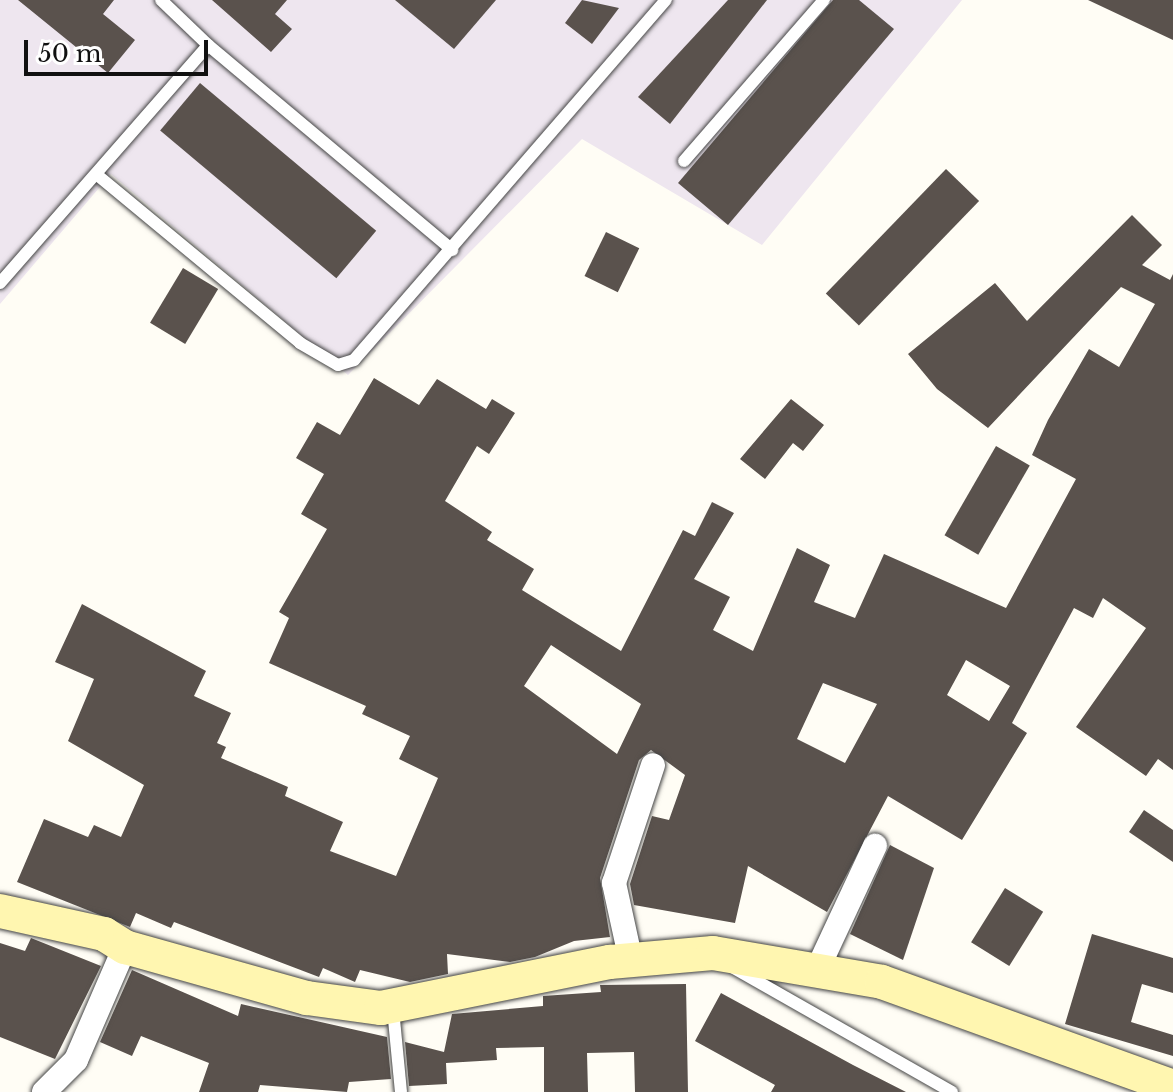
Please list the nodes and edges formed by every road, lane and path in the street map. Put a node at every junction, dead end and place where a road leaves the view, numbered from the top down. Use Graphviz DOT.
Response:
graph roads {
  1 [pos="161,0"];
  2 [pos="666,0"];
  3 [pos="824,0"];
  4 [pos="208,45"];
  5 [pos="684,161"];
  6 [pos="96,174"];
  7 [pos="452,250"];
  8 [pos="0,283"];
  9 [pos="653,765"];
  10 [pos="875,846"];
  11 [pos="0,911"];
  12 [pos="125,947"];
  13 [pos="713,953"];
  14 [pos="631,961"];
  15 [pos="818,968"];
  16 [pos="393,1006"];
  17 [pos="1173,1087"];
  18 [pos="44,1092"];
  19 [pos="401,1092"];
  20 [pos="952,1092"];
  1 -- 4 [label="lane"];
  2 -- 7 [label="lane"];
  3 -- 5 [label="lane"];
  4 -- 6 [label="lane"];
  4 -- 7 [label="lane"];
  6 -- 7 [label="lane"];
  6 -- 8 [label="lane"];
  9 -- 14 [label="street"];
  10 -- 15 [label="street"];
  11 -- 12 [label="street"];
  12 -- 16 [label="street"];
  12 -- 18 [label="street"];
  13 -- 14 [label="street"];
  13 -- 15 [label="street"];
  13 -- 20 [label="lane"];
  14 -- 16 [label="street"];
  15 -- 17 [label="street"];
  16 -- 19 [label="lane"];
}
